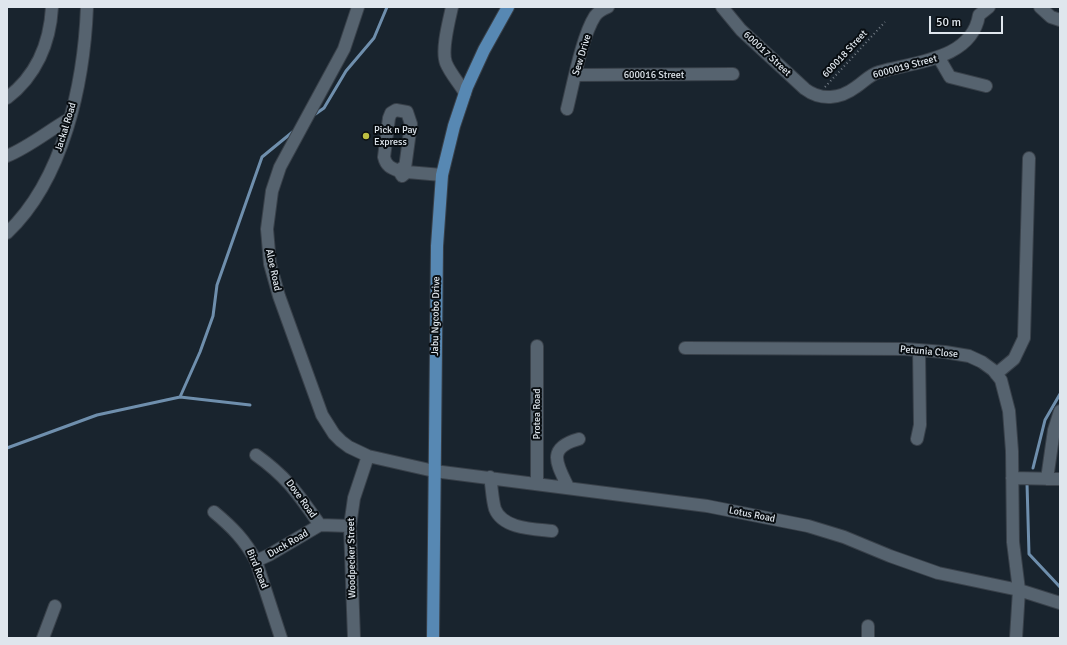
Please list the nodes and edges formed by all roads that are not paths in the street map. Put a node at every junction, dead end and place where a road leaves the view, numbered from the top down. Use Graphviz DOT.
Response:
graph roads {
  1 [pos="52,7"];
  2 [pos="87,7"];
  3 [pos="358,7"];
  4 [pos="452,7"];
  5 [pos="508,7"];
  6 [pos="608,7"];
  7 [pos="722,7"];
  8 [pos="1040,7"];
  9 [pos="984,11"];
  10 [pos="1060,20"];
  11 [pos="939,58"];
  12 [pos="733,74"];
  13 [pos="575,75"];
  14 [pos="986,86"];
  15 [pos="465,93"];
  16 [pos="816,96"];
  17 [pos="7,98"];
  18 [pos="567,109"];
  19 [pos="69,119"];
  20 [pos="7,156"];
  21 [pos="1029,158"];
  22 [pos="403,170"];
  23 [pos="442,175"];
  24 [pos="7,233"];
  25 [pos="537,346"];
  26 [pos="685,348"];
  27 [pos="920,350"];
  28 [pos="996,374"];
  29 [pos="1060,411"];
  30 [pos="578,439"];
  31 [pos="917,439"];
  32 [pos="256,455"];
  33 [pos="368,456"];
  34 [pos="434,471"];
  35 [pos="490,477"];
  36 [pos="1012,478"];
  37 [pos="1047,479"];
  38 [pos="1060,479"];
  39 [pos="537,483"];
  40 [pos="568,487"];
  41 [pos="214,512"];
  42 [pos="320,526"];
  43 [pos="350,526"];
  44 [pos="552,531"];
  45 [pos="256,561"];
  46 [pos="1019,590"];
  47 [pos="1060,603"];
  48 [pos="55,606"];
  49 [pos="42,638"];
  50 [pos="281,638"];
  51 [pos="354,638"];
  52 [pos="433,638"];
  53 [pos="1016,638"];
  1 -- 17 [label="street"];
  2 -- 19 [label="street, Jackal Road"];
  3 -- 33 [label="street, Aloe Road"];
  4 -- 15 [label="street"];
  5 -- 15 [label="main road, Jabu Ngcobo Drive"];
  6 -- 13 [label="street, Sew Drive"];
  7 -- 16 [label="street, 600017 Street"];
  8 -- 10 [label="street"];
  9 -- 11 [label="street, 6000019 Street"];
  11 -- 14 [label="street"];
  11 -- 16 [label="street, 6000019 Street"];
  12 -- 13 [label="street, 600016 Street"];
  13 -- 18 [label="street, Sew Drive"];
  15 -- 23 [label="main road, Jabu Ngcobo Drive"];
  19 -- 20 [label="street"];
  19 -- 24 [label="street, Jackal Road"];
  21 -- 28 [label="street"];
  22 -- 23 [label="street"];
  23 -- 34 [label="main road, Jabu Ngcobo Drive"];
  25 -- 39 [label="street, Protea Road"];
  26 -- 27 [label="street, Petunia Close"];
  27 -- 28 [label="street, Petunia Close"];
  27 -- 31 [label="street"];
  28 -- 36 [label="street, Petunia Close"];
  29 -- 37 [label="street"];
  30 -- 40 [label="street"];
  32 -- 42 [label="street, Dove Road"];
  33 -- 34 [label="street, Aloe Road"];
  33 -- 43 [label="street, Woodpecker Street"];
  34 -- 35 [label="street, Lotus Road"];
  34 -- 52 [label="main road, Jabu Ngcobo Drive"];
  35 -- 39 [label="street, Lotus Road"];
  35 -- 44 [label="street"];
  36 -- 37 [label="street"];
  36 -- 46 [label="street, Petunia Close"];
  37 -- 38 [label="street"];
  39 -- 40 [label="street, Lotus Road"];
  40 -- 46 [label="street, Lotus Road"];
  41 -- 45 [label="street, Bird Road"];
  42 -- 43 [label="street, Dove Road"];
  42 -- 45 [label="street, Duck Road"];
  43 -- 51 [label="street, Woodpecker Street"];
  45 -- 50 [label="street, Bird Road"];
  46 -- 47 [label="street, Lotus Road"];
  46 -- 53 [label="street, Petunia Close"];
  48 -- 49 [label="street"];
}
